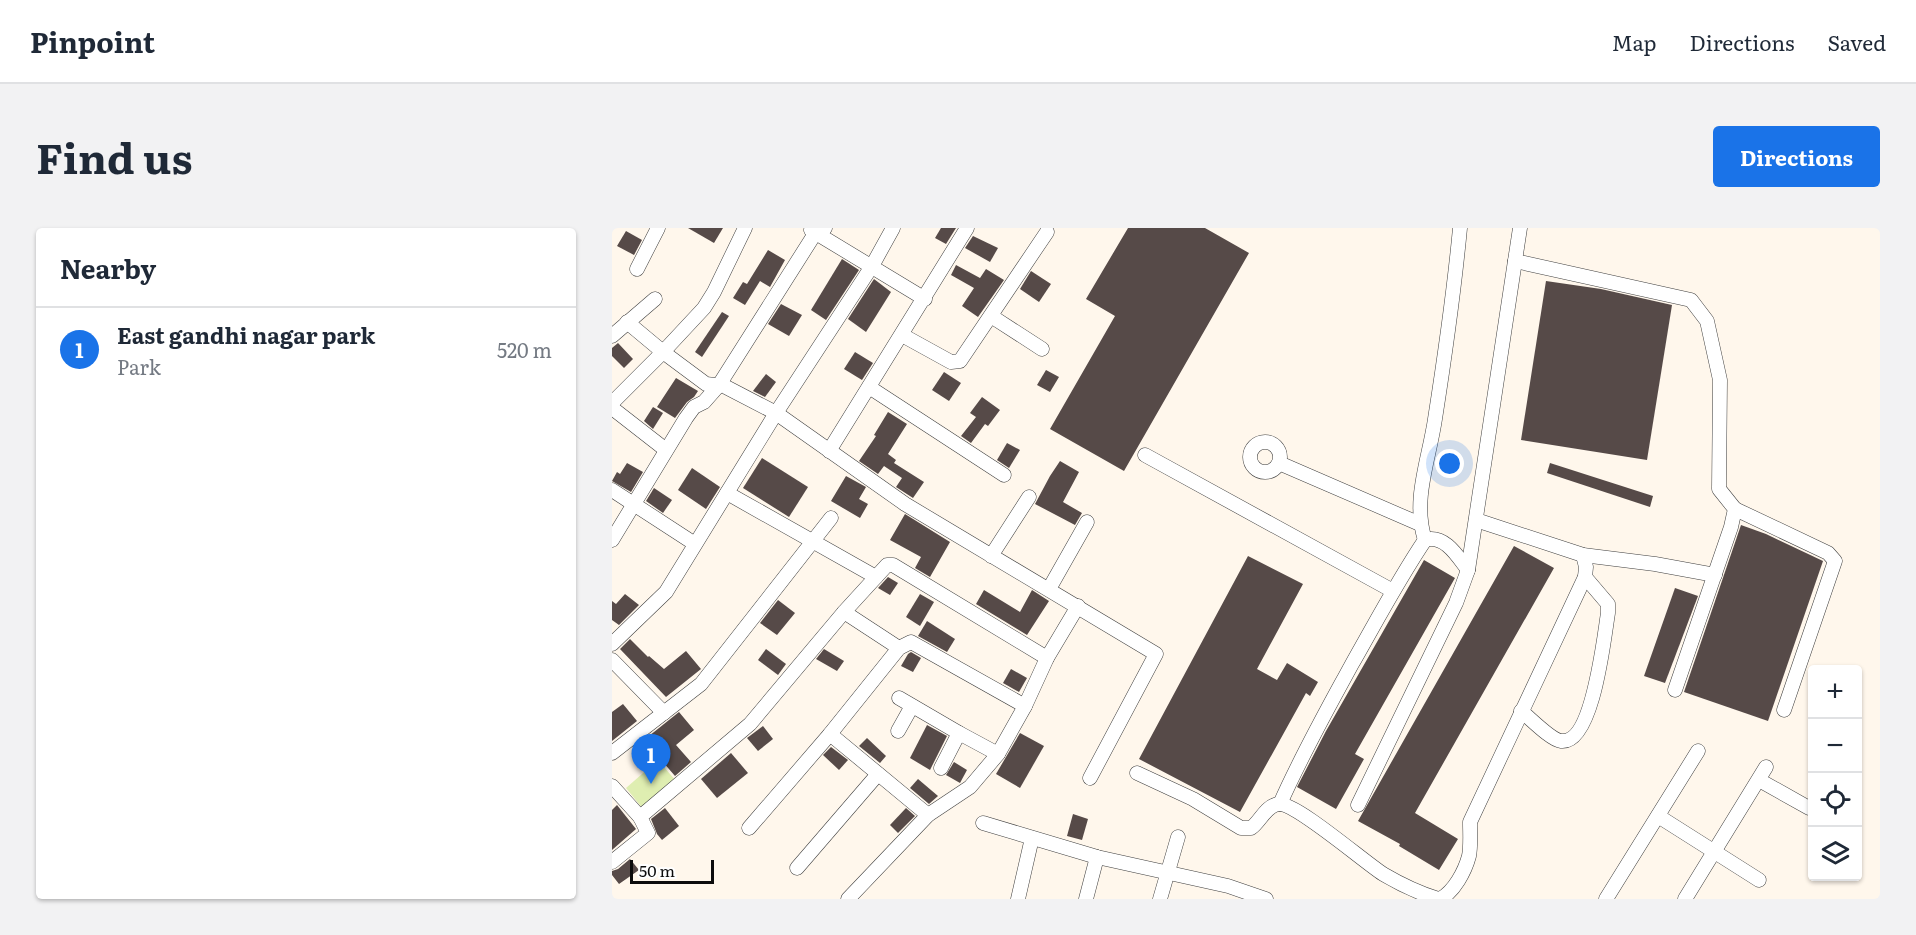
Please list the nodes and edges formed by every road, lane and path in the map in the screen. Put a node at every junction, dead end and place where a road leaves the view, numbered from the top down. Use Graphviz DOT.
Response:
graph roads {
  1 [pos="658,228"];
  2 [pos="745,228"];
  3 [pos="893,228"];
  4 [pos="967,228"];
  5 [pos="1460,228"];
  6 [pos="1520,228"];
  7 [pos="816,230"];
  8 [pos="1047,232"];
  9 [pos="1515,261"];
  10 [pos="872,266"];
  11 [pos="637,268"];
  12 [pos="925,298"];
  13 [pos="655,299"];
  14 [pos="991,316"];
  15 [pos="627,322"];
  16 [pos="902,335"];
  17 [pos="612,336"];
  18 [pos="1042,349"];
  19 [pos="663,352"];
  20 [pos="719,385"];
  21 [pos="869,387"];
  22 [pos="612,403"];
  23 [pos="612,408"];
  24 [pos="776,413"];
  25 [pos="666,450"];
  26 [pos="829,451"];
  27 [pos="1145,455"];
  28 [pos="1279,463"];
  29 [pos="1005,475"];
  30 [pos="612,490"];
  31 [pos="727,493"];
  32 [pos="1029,497"];
  33 [pos="635,504"];
  34 [pos="1735,509"];
  35 [pos="831,518"];
  36 [pos="1476,520"];
  37 [pos="1087,522"];
  38 [pos="1420,524"];
  39 [pos="612,540"];
  40 [pos="1425,540"];
  41 [pos="813,542"];
  42 [pos="695,544"];
  43 [pos="1583,555"];
  44 [pos="991,556"];
  45 [pos="1468,570"];
  46 [pos="1715,575"];
  47 [pos="876,577"];
  48 [pos="1585,577"];
  49 [pos="1049,589"];
  50 [pos="1393,591"];
  51 [pos="1078,606"];
  52 [pos="844,612"];
  53 [pos="618,631"];
  54 [pos="612,644"];
  55 [pos="899,648"];
  56 [pos="1047,658"];
  57 [pos="612,660"];
  58 [pos="1675,690"];
  59 [pos="899,698"];
  60 [pos="912,706"];
  61 [pos="1025,706"];
  62 [pos="1784,710"];
  63 [pos="1521,711"];
  64 [pos="664,713"];
  65 [pos="898,731"];
  66 [pos="959,733"];
  67 [pos="830,734"];
  68 [pos="1698,751"];
  69 [pos="612,753"];
  70 [pos="998,753"];
  71 [pos="1766,767"];
  72 [pos="941,768"];
  73 [pos="878,774"];
  74 [pos="1137,774"];
  75 [pos="1090,778"];
  76 [pos="1759,780"];
  77 [pos="612,786"];
  78 [pos="1280,804"];
  79 [pos="1358,805"];
  80 [pos="1808,807"];
  81 [pos="928,815"];
  82 [pos="1658,816"];
  83 [pos="640,817"];
  84 [pos="983,823"];
  85 [pos="749,828"];
  86 [pos="1178,837"];
  87 [pos="1032,838"];
  88 [pos="1714,852"];
  89 [pos="1096,857"];
  90 [pos="612,862"];
  91 [pos="797,868"];
  92 [pos="1168,873"];
  93 [pos="1759,880"];
  94 [pos="1612,897"];
  95 [pos="848,899"];
  96 [pos="1018,899"];
  97 [pos="1086,899"];
  98 [pos="1160,899"];
  99 [pos="1266,899"];
  100 [pos="1439,899"];
  101 [pos="1685,899"];
  1 -- 11 [label="street"];
  2 -- 19 [label="street"];
  3 -- 10 [label="street"];
  4 -- 12 [label="street"];
  5 -- 38 [label="street"];
  6 -- 9 [label="street"];
  7 -- 10 [label="street"];
  7 -- 20 [label="street"];
  8 -- 14 [label="street"];
  9 -- 34 [label="street"];
  9 -- 36 [label="street"];
  10 -- 12 [label="street"];
  10 -- 24 [label="street"];
  12 -- 16 [label="street"];
  13 -- 15 [label="street"];
  14 -- 16 [label="street"];
  14 -- 18 [label="street"];
  15 -- 17 [label="street"];
  15 -- 19 [label="street"];
  16 -- 21 [label="street"];
  19 -- 20 [label="street"];
  19 -- 22 [label="street"];
  20 -- 24 [label="street"];
  20 -- 25 [label="street"];
  21 -- 26 [label="street"];
  21 -- 29 [label="street"];
  23 -- 25 [label="street"];
  24 -- 26 [label="street"];
  24 -- 31 [label="street"];
  25 -- 33 [label="street"];
  26 -- 44 [label="street"];
  27 -- 50 [label="street"];
  28 -- 38 [label="street"];
  30 -- 33 [label="street"];
  31 -- 41 [label="street"];
  31 -- 42 [label="street"];
  32 -- 44 [label="street"];
  33 -- 39 [label="street"];
  33 -- 42 [label="street"];
  34 -- 46 [label="street"];
  34 -- 62 [label="street"];
  35 -- 41 [label="street"];
  36 -- 43 [label="street"];
  36 -- 45 [label="street"];
  37 -- 49 [label="street"];
  38 -- 40 [label="street"];
  40 -- 45 [label="street"];
  40 -- 50 [label="street"];
  41 -- 47 [label="street"];
  41 -- 64 [label="street"];
  42 -- 53 [label="street"];
  43 -- 46 [label="street"];
  43 -- 48 [label="street"];
  44 -- 49 [label="street"];
  45 -- 79 [label="street"];
  46 -- 58 [label="street"];
  47 -- 52 [label="street"];
  47 -- 56 [label="street"];
  48 -- 63 [label="street"];
  48 -- 63 [label="street"];
  49 -- 51 [label="street"];
  50 -- 78 [label="street"];
  51 -- 56 [label="street"];
  51 -- 75 [label="street"];
  52 -- 55 [label="street"];
  52 -- 83 [label="street"];
  53 -- 54 [label="street"];
  55 -- 61 [label="street"];
  55 -- 67 [label="street"];
  56 -- 61 [label="street"];
  57 -- 64 [label="street"];
  59 -- 60 [label="street"];
  60 -- 65 [label="street"];
  60 -- 66 [label="street"];
  61 -- 70 [label="street"];
  63 -- 100 [label="street"];
  64 -- 69 [label="street"];
  66 -- 70 [label="street"];
  66 -- 72 [label="street"];
  67 -- 73 [label="street"];
  67 -- 85 [label="street"];
  68 -- 82 [label="street"];
  70 -- 81 [label="street"];
  71 -- 76 [label="street"];
  73 -- 81 [label="street"];
  73 -- 91 [label="street"];
  74 -- 78 [label="street"];
  76 -- 80 [label="street"];
  76 -- 88 [label="street"];
  77 -- 83 [label="street"];
  78 -- 100 [label="street"];
  81 -- 95 [label="street"];
  82 -- 88 [label="street"];
  82 -- 94 [label="street"];
  83 -- 90 [label="street"];
  84 -- 87 [label="street"];
  86 -- 92 [label="street"];
  87 -- 89 [label="street"];
  87 -- 96 [label="street"];
  88 -- 93 [label="street"];
  88 -- 101 [label="street"];
  89 -- 92 [label="street"];
  89 -- 97 [label="street"];
  92 -- 98 [label="street"];
  92 -- 99 [label="street"];
}
